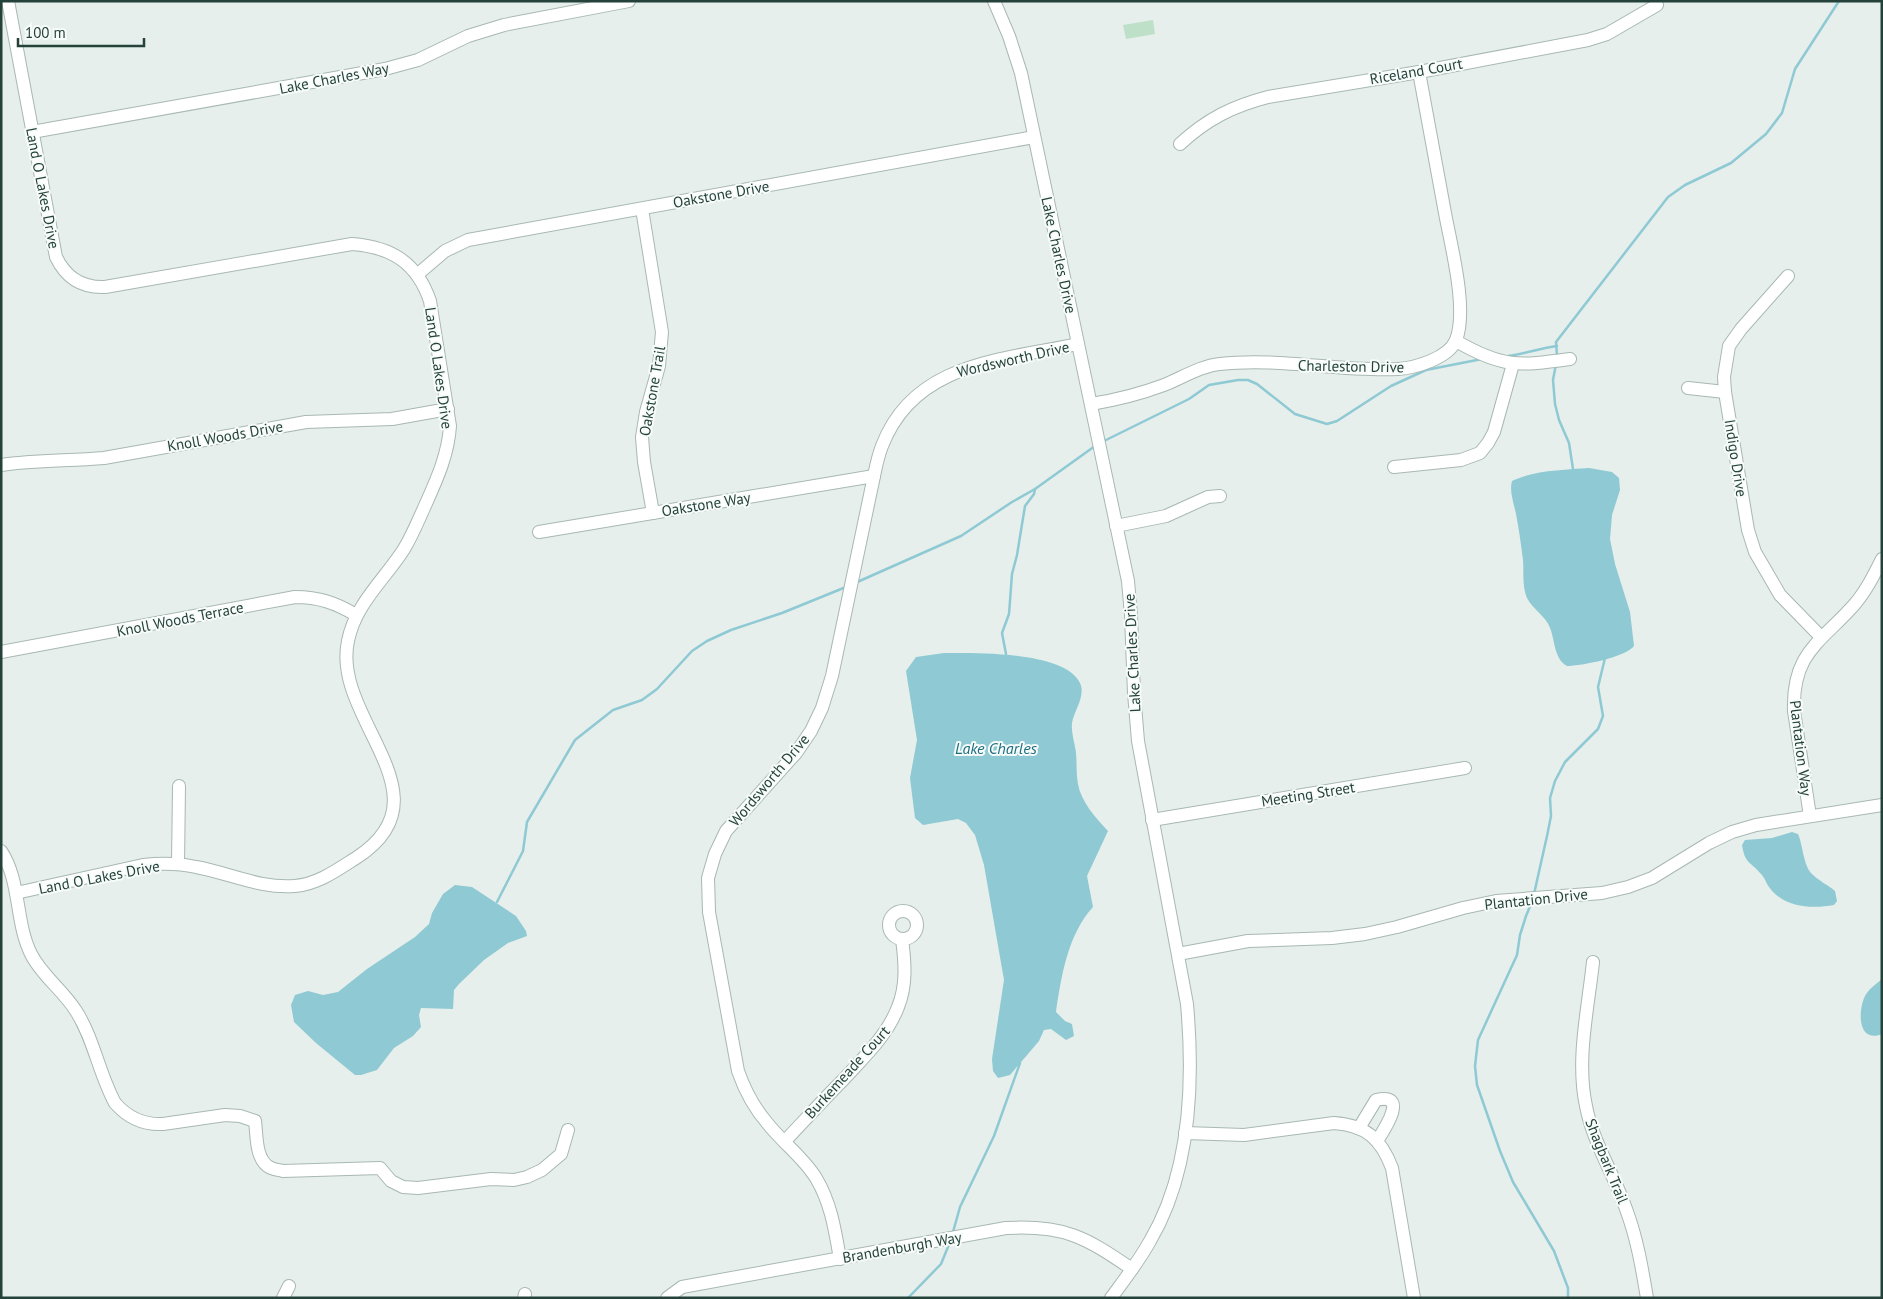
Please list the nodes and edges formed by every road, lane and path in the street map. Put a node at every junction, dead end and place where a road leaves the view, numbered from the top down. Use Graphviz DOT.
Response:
graph roads {
  1 [pos="8,1"];
  2 [pos="630,1"];
  3 [pos="994,1"];
  4 [pos="1657,5"];
  5 [pos="14,35"];
  6 [pos="1,38"];
  7 [pos="1419,72"];
  8 [pos="32,132"];
  9 [pos="1034,137"];
  10 [pos="1180,144"];
  11 [pos="642,209"];
  12 [pos="418,274"];
  13 [pos="1788,276"];
  14 [pos="1456,341"];
  15 [pos="1078,344"];
  16 [pos="1570,359"];
  17 [pos="1513,364"];
  18 [pos="1688,388"];
  19 [pos="1725,392"];
  20 [pos="1091,404"];
  21 [pos="448,409"];
  22 [pos="1,465"];
  23 [pos="1394,467"];
  24 [pos="874,476"];
  25 [pos="1220,496"];
  26 [pos="653,513"];
  27 [pos="1116,526"];
  28 [pos="539,532"];
  29 [pos="1882,559"];
  30 [pos="356,615"];
  31 [pos="1821,637"];
  32 [pos="1,652"];
  33 [pos="1465,768"];
  34 [pos="179,786"];
  35 [pos="1882,805"];
  36 [pos="1810,816"];
  37 [pos="1152,820"];
  38 [pos="1,851"];
  39 [pos="178,864"];
  40 [pos="16,893"];
  41 [pos="902,939"];
  42 [pos="1178,954"];
  43 [pos="1593,962"];
  44 [pos="1359,1128"];
  45 [pos="568,1130"];
  46 [pos="1185,1133"];
  47 [pos="785,1141"];
  48 [pos="1378,1141"];
  49 [pos="840,1258"];
  50 [pos="1132,1269"];
  51 [pos="289,1286"];
  52 [pos="283,1298"];
  53 [pos="667,1298"];
  54 [pos="1112,1298"];
  55 [pos="1414,1298"];
  56 [pos="1647,1298"];
  1 -- 5 [label="street, Land O Lakes Drive"];
  2 -- 8 [label="street, Lake Charles Way"];
  3 -- 9 [label="street, Lake Charles Drive"];
  4 -- 7 [label="street, Riceland Court"];
  5 -- 6 [label="street"];
  5 -- 8 [label="street, Land O Lakes Drive"];
  7 -- 10 [label="street, Riceland Court"];
  7 -- 14 [label="street"];
  8 -- 12 [label="street, Land O Lakes Drive"];
  9 -- 11 [label="street, Oakstone Drive"];
  9 -- 15 [label="street, Lake Charles Drive"];
  11 -- 12 [label="street, Oakstone Drive"];
  11 -- 26 [label="street, Oakstone Trail"];
  12 -- 21 [label="street, Land O Lakes Drive"];
  13 -- 19 [label="street, Indigo Drive"];
  14 -- 17 [label="street"];
  14 -- 20 [label="street, Charleston Drive"];
  15 -- 20 [label="street, Lake Charles Drive"];
  15 -- 24 [label="street, Wordsworth Drive"];
  16 -- 17 [label="street"];
  17 -- 23 [label="street"];
  18 -- 19 [label="street"];
  19 -- 31 [label="street, Indigo Drive"];
  20 -- 27 [label="street, Lake Charles Drive"];
  21 -- 22 [label="street, Knoll Woods Drive"];
  21 -- 30 [label="street, Land O Lakes Drive"];
  24 -- 26 [label="street, Oakstone Way"];
  24 -- 47 [label="street, Wordsworth Drive"];
  25 -- 27 [label="street"];
  26 -- 28 [label="street, Oakstone Way"];
  27 -- 37 [label="street, Lake Charles Drive"];
  29 -- 31 [label="street, Plantation Way"];
  30 -- 32 [label="street, Knoll Woods Terrace"];
  30 -- 39 [label="street, Land O Lakes Drive"];
  31 -- 36 [label="street, Plantation Way"];
  33 -- 37 [label="street, Meeting Street"];
  34 -- 39 [label="street"];
  35 -- 36 [label="street, Plantation Drive"];
  36 -- 42 [label="street, Plantation Drive"];
  37 -- 42 [label="street, Lake Charles Drive"];
  38 -- 40 [label="street"];
  39 -- 40 [label="street, Land O Lakes Drive"];
  40 -- 45 [label="street"];
  41 -- 47 [label="street, Burkemeade Court"];
  42 -- 46 [label="street, Lake Charles Drive"];
  43 -- 56 [label="street, Shagbark Trail"];
  44 -- 46 [label="street"];
  44 -- 48 [label="street"];
  44 -- 48 [label="street"];
  46 -- 50 [label="street, Lake Charles Drive"];
  47 -- 49 [label="street, Wordsworth Drive"];
  48 -- 55 [label="street"];
  49 -- 50 [label="street, Brandenburgh Way"];
  49 -- 53 [label="street, Brandenburgh Way"];
  50 -- 54 [label="street, Lake Charles Drive"];
  51 -- 52 [label="street"];
}
